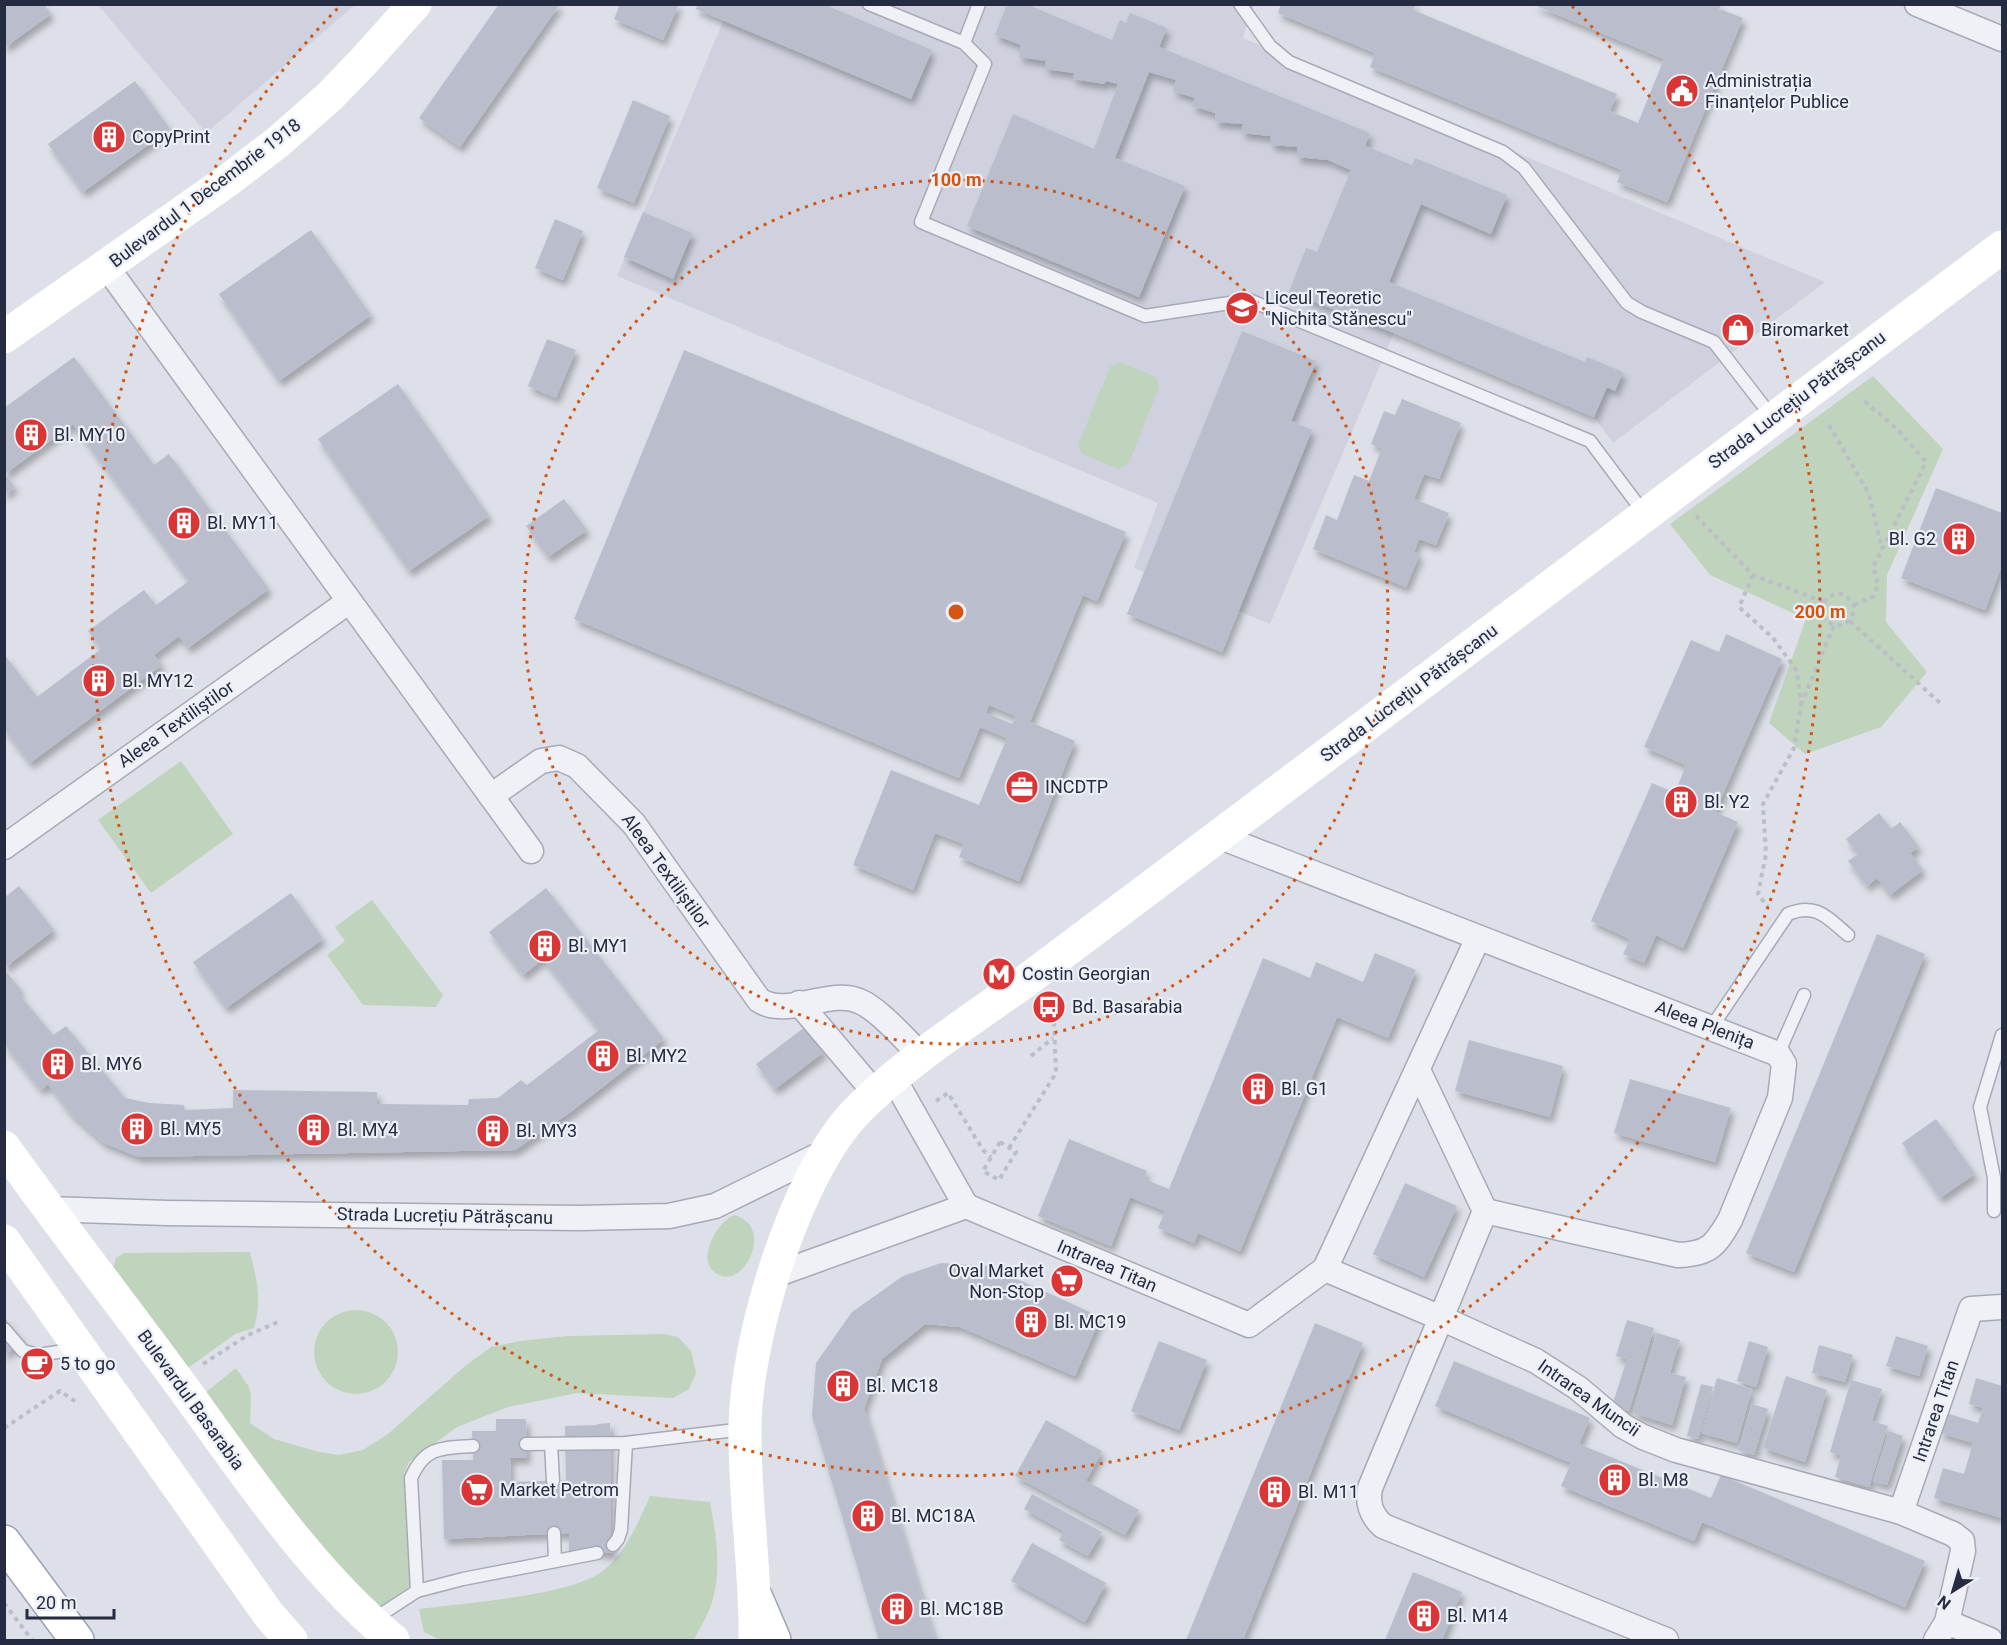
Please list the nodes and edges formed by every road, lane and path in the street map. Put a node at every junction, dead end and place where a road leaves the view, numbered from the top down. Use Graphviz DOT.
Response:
graph roads {
  1 [pos="415,4"];
  2 [pos="869,4"];
  3 [pos="979,4"];
  4 [pos="1240,4"];
  5 [pos="1917,4"];
  6 [pos="2002,39"];
  7 [pos="964,43"];
  8 [pos="2002,247"];
  9 [pos="106,266"];
  10 [pos="4,337"];
  11 [pos="1863,400"];
  12 [pos="1772,418"];
  13 [pos="1829,425"];
  14 [pos="1645,514"];
  15 [pos="1696,516"];
  16 [pos="1882,549"];
  17 [pos="1753,575"];
  18 [pos="348,602"];
  19 [pos="1824,602"];
  20 [pos="1854,605"];
  21 [pos="1850,621"];
  22 [pos="1834,625"];
  23 [pos="1940,703"];
  24 [pos="1801,705"];
  25 [pos="491,796"];
  26 [pos="1218,836"];
  27 [pos="4,847"];
  28 [pos="531,851"];
  29 [pos="1782,923"];
  30 [pos="1848,936"];
  31 [pos="1478,938"];
  32 [pos="1804,995"];
  33 [pos="799,1003"];
  34 [pos="1054,1022"];
  35 [pos="1711,1028"];
  36 [pos="2002,1035"];
  37 [pos="1053,1038"];
  38 [pos="1778,1054"];
  39 [pos="922,1056"];
  40 [pos="1031,1056"];
  41 [pos="1418,1070"];
  42 [pos="885,1086"];
  43 [pos="915,1115"];
  44 [pos="4,1147"];
  45 [pos="1009,1148"];
  46 [pos="827,1151"];
  47 [pos="991,1158"];
  48 [pos="966,1206"];
  49 [pos="48,1209"];
  50 [pos="1485,1211"];
  51 [pos="1994,1211"];
  52 [pos="4,1241"];
  53 [pos="1325,1269"];
  54 [pos="774,1275"];
  55 [pos="2002,1306"];
  56 [pos="1441,1318"];
  57 [pos="278,1322"];
  58 [pos="4,1329"];
  59 [pos="82,1348"];
  60 [pos="178,1382"];
  61 [pos="86,1408"];
  62 [pos="4,1428"];
  63 [pos="745,1429"];
  64 [pos="551,1443"];
  65 [pos="626,1443"];
  66 [pos="526,1444"];
  67 [pos="473,1446"];
  68 [pos="553,1481"];
  69 [pos="1901,1512"];
  70 [pos="554,1533"];
  71 [pos="4,1542"];
  72 [pos="613,1545"];
  73 [pos="597,1553"];
  74 [pos="555,1561"];
  75 [pos="417,1591"];
  76 [pos="756,1598"];
  77 [pos="4,1603"];
  78 [pos="381,1631"];
  79 [pos="1941,1631"];
  80 [pos="32,1641"];
  81 [pos="77,1641"];
  82 [pos="291,1641"];
  83 [pos="732,1641"];
  84 [pos="755,1641"];
  85 [pos="774,1641"];
  86 [pos="1666,1641"];
  87 [pos="1990,1641"];
  1 -- 9 [label="main road, Bulevardul 1 Decembrie 1918"];
  2 -- 7 [label="lane"];
  3 -- 7 [label="lane"];
  4 -- 12 [label="lane"];
  5 -- 6 [label="street"];
  7 -- 14 [label="lane"];
  8 -- 12 [label="main road, Strada Lucrețiu Pătrășcanu"];
  9 -- 10 [label="main road, Bulevardul 1 Decembrie 1918"];
  9 -- 18 [label="street"];
  11 -- 16 [label="path"];
  12 -- 14 [label="main road, Strada Lucrețiu Pătrășcanu"];
  13 -- 16 [label="path"];
  14 -- 26 [label="main road, Strada Lucrețiu Pătrășcanu"];
  15 -- 17 [label="path"];
  16 -- 20 [label="path"];
  17 -- 19 [label="path"];
  17 -- 24 [label="path"];
  18 -- 25 [label="street"];
  18 -- 27 [label="street, Aleea Textiliștilor"];
  19 -- 20 [label="path"];
  19 -- 22 [label="path"];
  20 -- 21 [label="path"];
  21 -- 22 [label="path"];
  21 -- 23 [label="path"];
  22 -- 24 [label="path"];
  24 -- 29 [label="path"];
  25 -- 28 [label="street"];
  25 -- 33 [label="street, Aleea Textiliștilor"];
  26 -- 31 [label="street, Aleea Plenița"];
  26 -- 39 [label="main road, Strada Lucrețiu Pătrășcanu"];
  29 -- 30 [label="lane"];
  29 -- 35 [label="lane"];
  31 -- 35 [label="street, Aleea Plenița"];
  31 -- 41 [label="street"];
  32 -- 38 [label="lane"];
  33 -- 39 [label="street, Aleea Textiliștilor"];
  33 -- 42 [label="street"];
  34 -- 37 [label="path"];
  35 -- 38 [label="street, Aleea Plenița"];
  36 -- 51 [label="lane"];
  37 -- 40 [label="path"];
  37 -- 45 [label="path"];
  38 -- 50 [label="street, Aleea Plenița"];
  39 -- 42 [label="main road, Strada Lucrețiu Pătrășcanu"];
  41 -- 50 [label="street"];
  41 -- 53 [label="street"];
  42 -- 43 [label="street"];
  42 -- 46 [label="main road, Strada Lucrețiu Pătrășcanu"];
  43 -- 47 [label="path"];
  43 -- 48 [label="street"];
  44 -- 49 [label="main road, Bulevardul Basarabia"];
  45 -- 47 [label="path"];
  45 -- 47 [label="path"];
  46 -- 49 [label="street, Strada Lucrețiu Pătrășcanu"];
  46 -- 54 [label="main road, Strada Lucrețiu Pătrășcanu"];
  48 -- 53 [label="street, Intrarea Titan"];
  48 -- 54 [label="street"];
  49 -- 60 [label="main road, Bulevardul Basarabia"];
  50 -- 56 [label="street"];
  52 -- 59 [label="main road"];
  53 -- 56 [label="street, Intrarea Muncii"];
  54 -- 63 [label="main road, Strada Lucrețiu Pătrășcanu"];
  55 -- 69 [label="street, Intrarea Titan"];
  56 -- 69 [label="street, Intrarea Muncii"];
  56 -- 86 [label="street"];
  57 -- 60 [label="path"];
  58 -- 59 [label="lane"];
  59 -- 82 [label="main road"];
  60 -- 78 [label="main road, Bulevardul Basarabia"];
  61 -- 62 [label="path"];
  63 -- 65 [label="lane"];
  63 -- 76 [label="main road, Strada Lucrețiu Pătrășcanu"];
  64 -- 65 [label="lane"];
  64 -- 66 [label="lane"];
  64 -- 68 [label="lane"];
  65 -- 72 [label="lane"];
  67 -- 75 [label="lane"];
  69 -- 79 [label="street, Intrarea Muncii"];
  70 -- 74 [label="lane"];
  71 -- 81 [label="main road"];
  73 -- 74 [label="lane"];
  74 -- 75 [label="lane"];
  75 -- 78 [label="lane"];
  76 -- 83 [label="main road"];
  76 -- 84 [label="main road, Strada Lucrețiu Pătrășcanu"];
  76 -- 85 [label="main road"];
  77 -- 80 [label="path"];
  79 -- 87 [label="street, Intrarea Muncii"];
}
